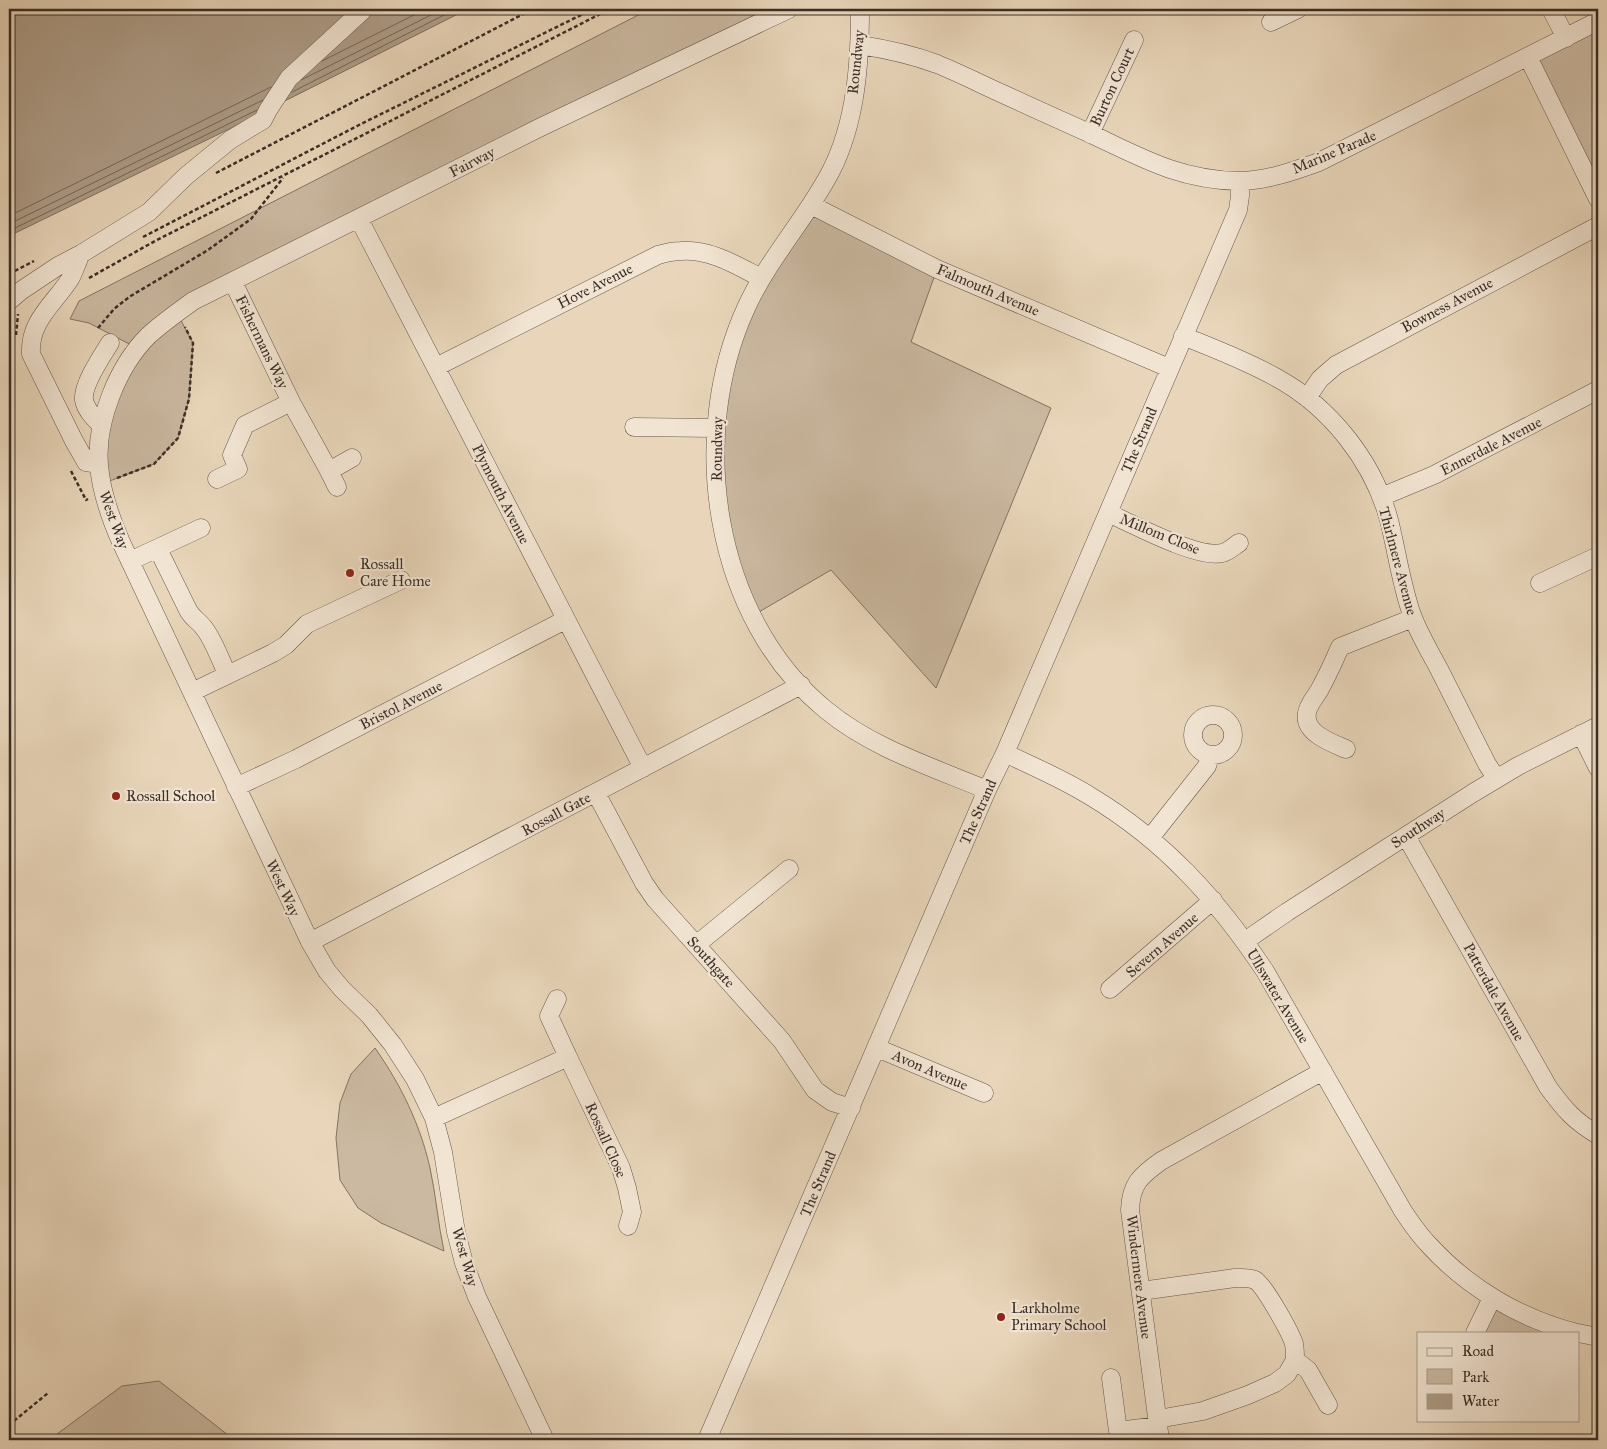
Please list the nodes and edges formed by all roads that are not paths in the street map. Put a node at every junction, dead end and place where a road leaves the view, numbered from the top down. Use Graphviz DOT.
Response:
graph roads {
  1 [pos="789,9"];
  2 [pos="860,9"];
  3 [pos="1298,9"];
  4 [pos="1551,9"];
  5 [pos="362,11"];
  6 [pos="1598,21"];
  7 [pos="1271,22"];
  8 [pos="1566,38"];
  9 [pos="1134,40"];
  10 [pos="860,45"];
  11 [pos="1528,58"];
  12 [pos="1090,134"];
  13 [pos="1240,181"];
  14 [pos="1598,199"];
  15 [pos="811,205"];
  16 [pos="359,219"];
  17 [pos="1598,226"];
  18 [pos="81,254"];
  19 [pos="761,278"];
  20 [pos="233,282"];
  21 [pos="9,301"];
  22 [pos="161,325"];
  23 [pos="1183,336"];
  24 [pos="110,343"];
  25 [pos="436,367"];
  26 [pos="1169,368"];
  27 [pos="1598,390"];
  28 [pos="1307,398"];
  29 [pos="291,402"];
  30 [pos="102,426"];
  31 [pos="634,427"];
  32 [pos="715,428"];
  33 [pos="352,458"];
  34 [pos="99,464"];
  35 [pos="329,471"];
  36 [pos="217,479"];
  37 [pos="337,487"];
  38 [pos="1381,497"];
  39 [pos="1108,513"];
  40 [pos="201,528"];
  41 [pos="1239,543"];
  42 [pos="158,549"];
  43 [pos="1598,556"];
  44 [pos="130,561"];
  45 [pos="401,580"];
  46 [pos="1540,583"];
  47 [pos="1413,618"];
  48 [pos="565,620"];
  49 [pos="228,674"];
  50 [pos="801,685"];
  51 [pos="192,692"];
  52 [pos="1598,726"];
  53 [pos="1581,734"];
  54 [pos="1346,749"];
  55 [pos="1005,754"];
  56 [pos="1210,756"];
  57 [pos="643,768"];
  58 [pos="1598,768"];
  59 [pos="1496,778"];
  60 [pos="236,787"];
  61 [pos="987,790"];
  62 [pos="596,793"];
  63 [pos="1406,836"];
  64 [pos="1150,838"];
  65 [pos="789,869"];
  66 [pos="1213,900"];
  67 [pos="1245,941"];
  68 [pos="310,942"];
  69 [pos="696,945"];
  70 [pos="1110,989"];
  71 [pos="557,999"];
  72 [pos="877,1048"];
  73 [pos="568,1057"];
  74 [pos="1322,1071"];
  75 [pos="984,1093"];
  76 [pos="851,1108"];
  77 [pos="434,1118"];
  78 [pos="1598,1135"];
  79 [pos="628,1226"];
  80 [pos="1141,1291"];
  81 [pos="1492,1298"];
  82 [pos="1555,1330"];
  83 [pos="1475,1332"];
  84 [pos="1570,1332"];
  85 [pos="1580,1333"];
  86 [pos="1598,1337"];
  87 [pos="1295,1360"];
  88 [pos="1111,1378"];
  89 [pos="1328,1405"];
  90 [pos="1159,1428"];
  91 [pos="1119,1436"];
  92 [pos="545,1440"];
  93 [pos="707,1440"];
  1 -- 16 [label="street, Fairway"];
  2 -- 10 [label="street, Roundway"];
  3 -- 7 [label="street"];
  4 -- 8 [label="street"];
  5 -- 18 [label="street"];
  6 -- 8 [label="street, Marine Parade"];
  8 -- 11 [label="street, Marine Parade"];
  9 -- 12 [label="street, Burton Court"];
  10 -- 12 [label="street, Marine Parade"];
  10 -- 15 [label="street, Roundway"];
  11 -- 13 [label="street, Marine Parade"];
  11 -- 14 [label="street"];
  12 -- 13 [label="street, Marine Parade"];
  13 -- 23 [label="street, The Strand"];
  15 -- 19 [label="street, Roundway"];
  15 -- 26 [label="street, Falmouth Avenue"];
  16 -- 20 [label="street, Fairway"];
  16 -- 25 [label="street, Plymouth Avenue"];
  17 -- 28 [label="street, Bowness Avenue"];
  18 -- 21 [label="street"];
  18 -- 34 [label="street"];
  19 -- 25 [label="street, Hove Avenue"];
  19 -- 32 [label="street, Roundway"];
  20 -- 22 [label="street, Fairway"];
  20 -- 29 [label="street, Fishermans Way"];
  22 -- 30 [label="street, West Way"];
  23 -- 26 [label="street, The Strand"];
  23 -- 28 [label="street, Thirlmere Avenue"];
  24 -- 30 [label="street"];
  25 -- 48 [label="street, Plymouth Avenue"];
  26 -- 39 [label="street, The Strand"];
  27 -- 38 [label="street, Ennerdale Avenue"];
  28 -- 38 [label="street, Thirlmere Avenue"];
  29 -- 35 [label="street, Fishermans Way"];
  29 -- 36 [label="street, Fishermans Way"];
  30 -- 34 [label="street, West Way"];
  31 -- 32 [label="street"];
  32 -- 50 [label="street, Roundway"];
  33 -- 35 [label="street"];
  34 -- 44 [label="street, West Way"];
  35 -- 37 [label="street, Fishermans Way"];
  38 -- 47 [label="street, Thirlmere Avenue"];
  39 -- 41 [label="street, Millom Close"];
  39 -- 55 [label="street, The Strand"];
  40 -- 42 [label="street"];
  42 -- 44 [label="street"];
  42 -- 49 [label="street"];
  43 -- 46 [label="street"];
  44 -- 51 [label="street, West Way"];
  45 -- 49 [label="street"];
  47 -- 54 [label="street"];
  47 -- 59 [label="street, Thirlmere Avenue"];
  48 -- 57 [label="street, Plymouth Avenue"];
  48 -- 60 [label="street, Bristol Avenue"];
  49 -- 51 [label="street"];
  50 -- 57 [label="street, Rossall Gate"];
  50 -- 61 [label="street, Roundway"];
  51 -- 60 [label="street, West Way"];
  52 -- 53 [label="street, Southway"];
  53 -- 58 [label="street"];
  53 -- 59 [label="street, Southway"];
  55 -- 61 [label="street, The Strand"];
  55 -- 64 [label="street, Ullswater Avenue"];
  56 -- 64 [label="street"];
  57 -- 62 [label="street, Rossall Gate"];
  59 -- 63 [label="street, Southway"];
  60 -- 68 [label="street, West Way"];
  61 -- 72 [label="street, The Strand"];
  62 -- 68 [label="street, Rossall Gate"];
  62 -- 69 [label="street, Southgate"];
  63 -- 67 [label="street, Southway"];
  63 -- 78 [label="street, Patterdale Avenue"];
  64 -- 66 [label="street, Ullswater Avenue"];
  65 -- 69 [label="street"];
  66 -- 67 [label="street, Ullswater Avenue"];
  66 -- 70 [label="street, Severn Avenue"];
  67 -- 74 [label="street, Ullswater Avenue"];
  68 -- 77 [label="street, West Way"];
  69 -- 76 [label="street, Southgate"];
  71 -- 73 [label="street, Rossall Close"];
  72 -- 75 [label="street, Avon Avenue"];
  72 -- 76 [label="street, The Strand"];
  73 -- 77 [label="street"];
  73 -- 79 [label="street, Rossall Close"];
  74 -- 80 [label="street, Windermere Avenue"];
  74 -- 81 [label="street, Ullswater Avenue"];
  76 -- 93 [label="street, The Strand"];
  77 -- 92 [label="street, West Way"];
  80 -- 87 [label="street"];
  80 -- 90 [label="street, Windermere Avenue"];
  81 -- 82 [label="street, Ullswater Avenue"];
  81 -- 83 [label="street"];
  82 -- 84 [label="street, Ullswater Avenue"];
  85 -- 86 [label="street, Ullswater Avenue"];
  87 -- 89 [label="street"];
  87 -- 90 [label="street"];
  88 -- 91 [label="street"];
  90 -- 91 [label="street"];
}
